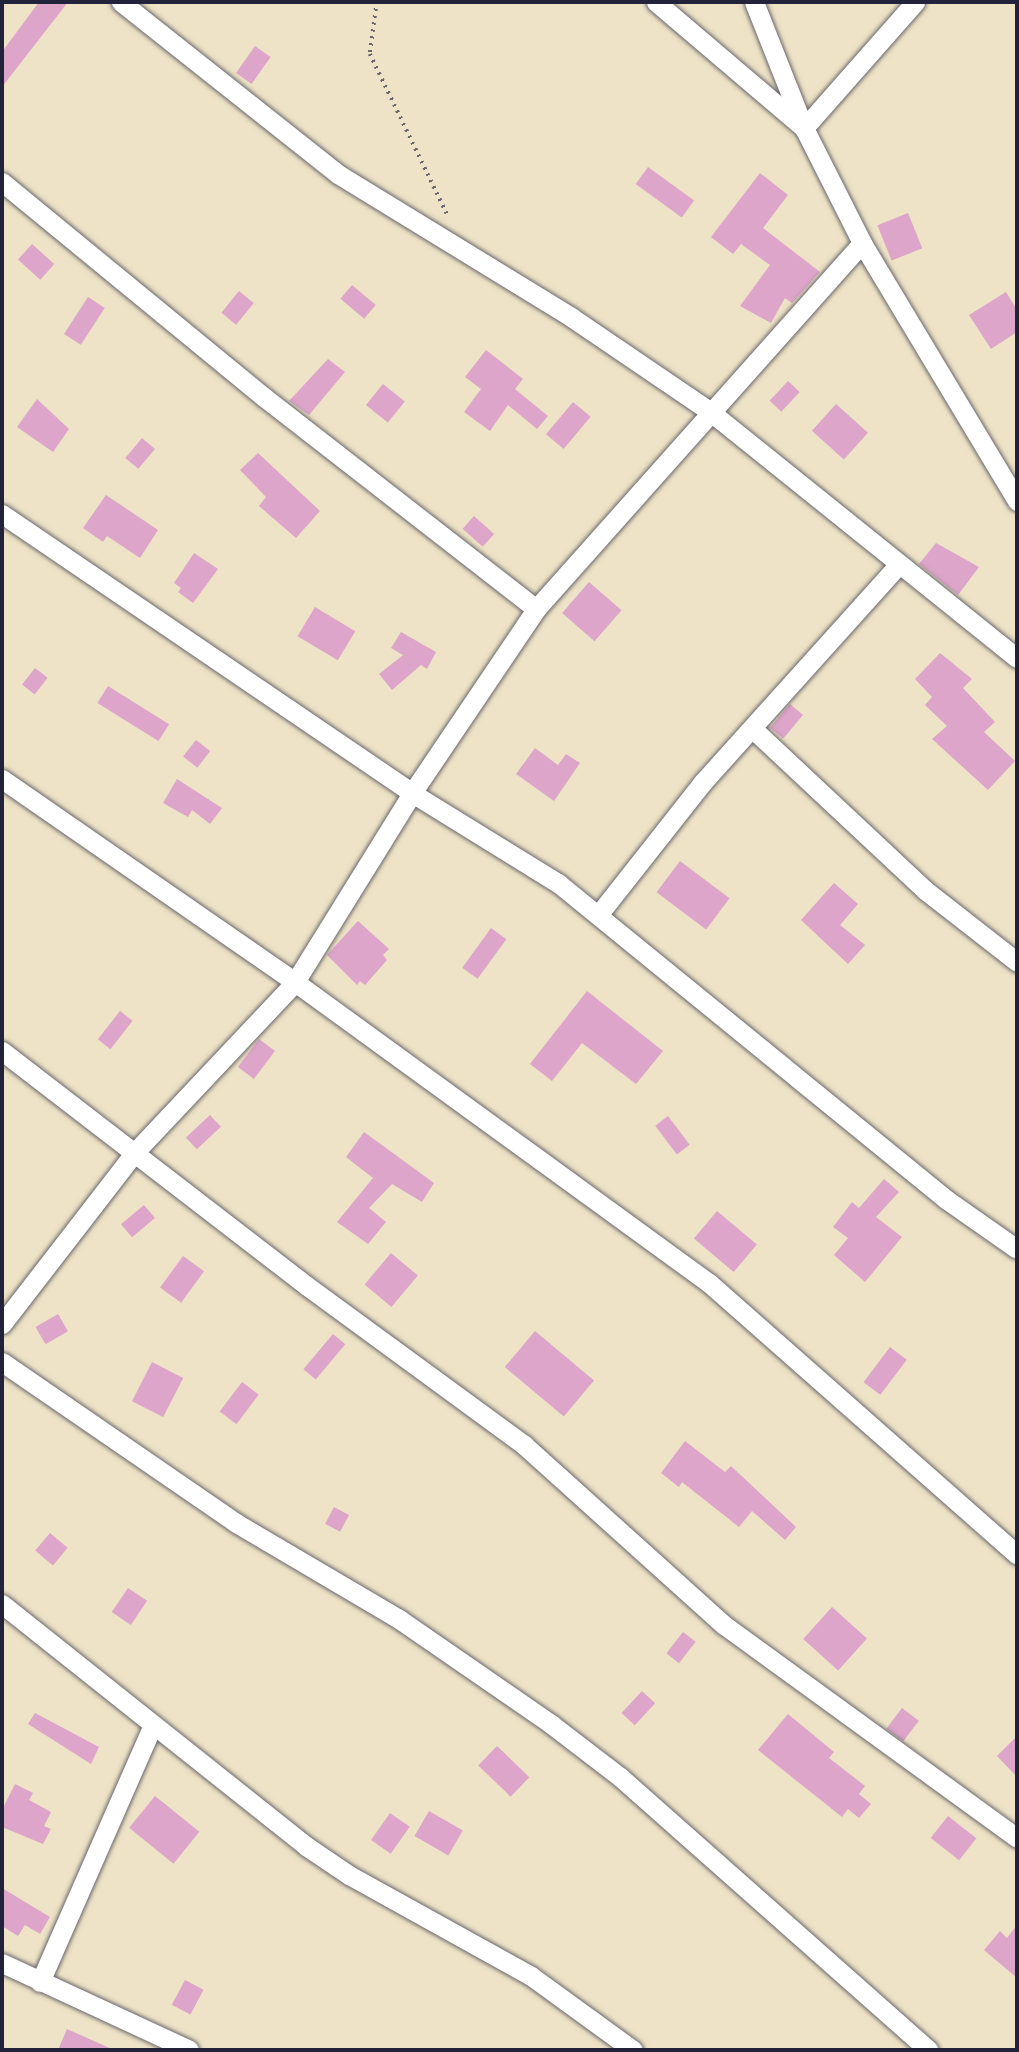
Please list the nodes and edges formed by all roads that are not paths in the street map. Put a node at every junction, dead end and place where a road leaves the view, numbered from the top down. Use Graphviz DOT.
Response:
graph roads {
  1 [pos="121,2"];
  2 [pos="656,2"];
  3 [pos="754,2"];
  4 [pos="915,2"];
  5 [pos="804,128"];
  6 [pos="2,182"];
  7 [pos="862,243"];
  8 [pos="712,414"];
  9 [pos="1017,501"];
  10 [pos="2,514"];
  11 [pos="898,565"];
  12 [pos="536,609"];
  13 [pos="1017,658"];
  14 [pos="754,730"];
  15 [pos="2,779"];
  16 [pos="412,793"];
  17 [pos="599,915"];
  18 [pos="1017,962"];
  19 [pos="295,982"];
  20 [pos="2,1051"];
  21 [pos="135,1152"];
  22 [pos="1017,1249"];
  23 [pos="2,1324"];
  24 [pos="2,1362"];
  25 [pos="1017,1555"];
  26 [pos="2,1604"];
  27 [pos="153,1725"];
  28 [pos="1017,1838"];
  29 [pos="2,1963"];
  30 [pos="40,1982"];
  31 [pos="189,2050"];
  32 [pos="633,2050"];
  33 [pos="929,2050"];
  1 -- 8 [label="street"];
  2 -- 5 [label="street"];
  3 -- 5 [label="street"];
  4 -- 5 [label="street"];
  5 -- 7 [label="street"];
  6 -- 12 [label="street"];
  7 -- 8 [label="street"];
  7 -- 9 [label="street"];
  8 -- 11 [label="street"];
  8 -- 12 [label="street"];
  10 -- 16 [label="street"];
  11 -- 13 [label="street"];
  11 -- 14 [label="street"];
  12 -- 16 [label="street"];
  14 -- 17 [label="street"];
  14 -- 18 [label="street"];
  15 -- 19 [label="street"];
  16 -- 17 [label="street"];
  16 -- 19 [label="street"];
  17 -- 22 [label="street"];
  19 -- 21 [label="street"];
  19 -- 25 [label="street"];
  20 -- 21 [label="street"];
  21 -- 23 [label="street"];
  21 -- 28 [label="street"];
  24 -- 33 [label="street"];
  26 -- 27 [label="street"];
  27 -- 30 [label="street"];
  27 -- 32 [label="street"];
  29 -- 30 [label="street"];
  30 -- 31 [label="street"];
}
